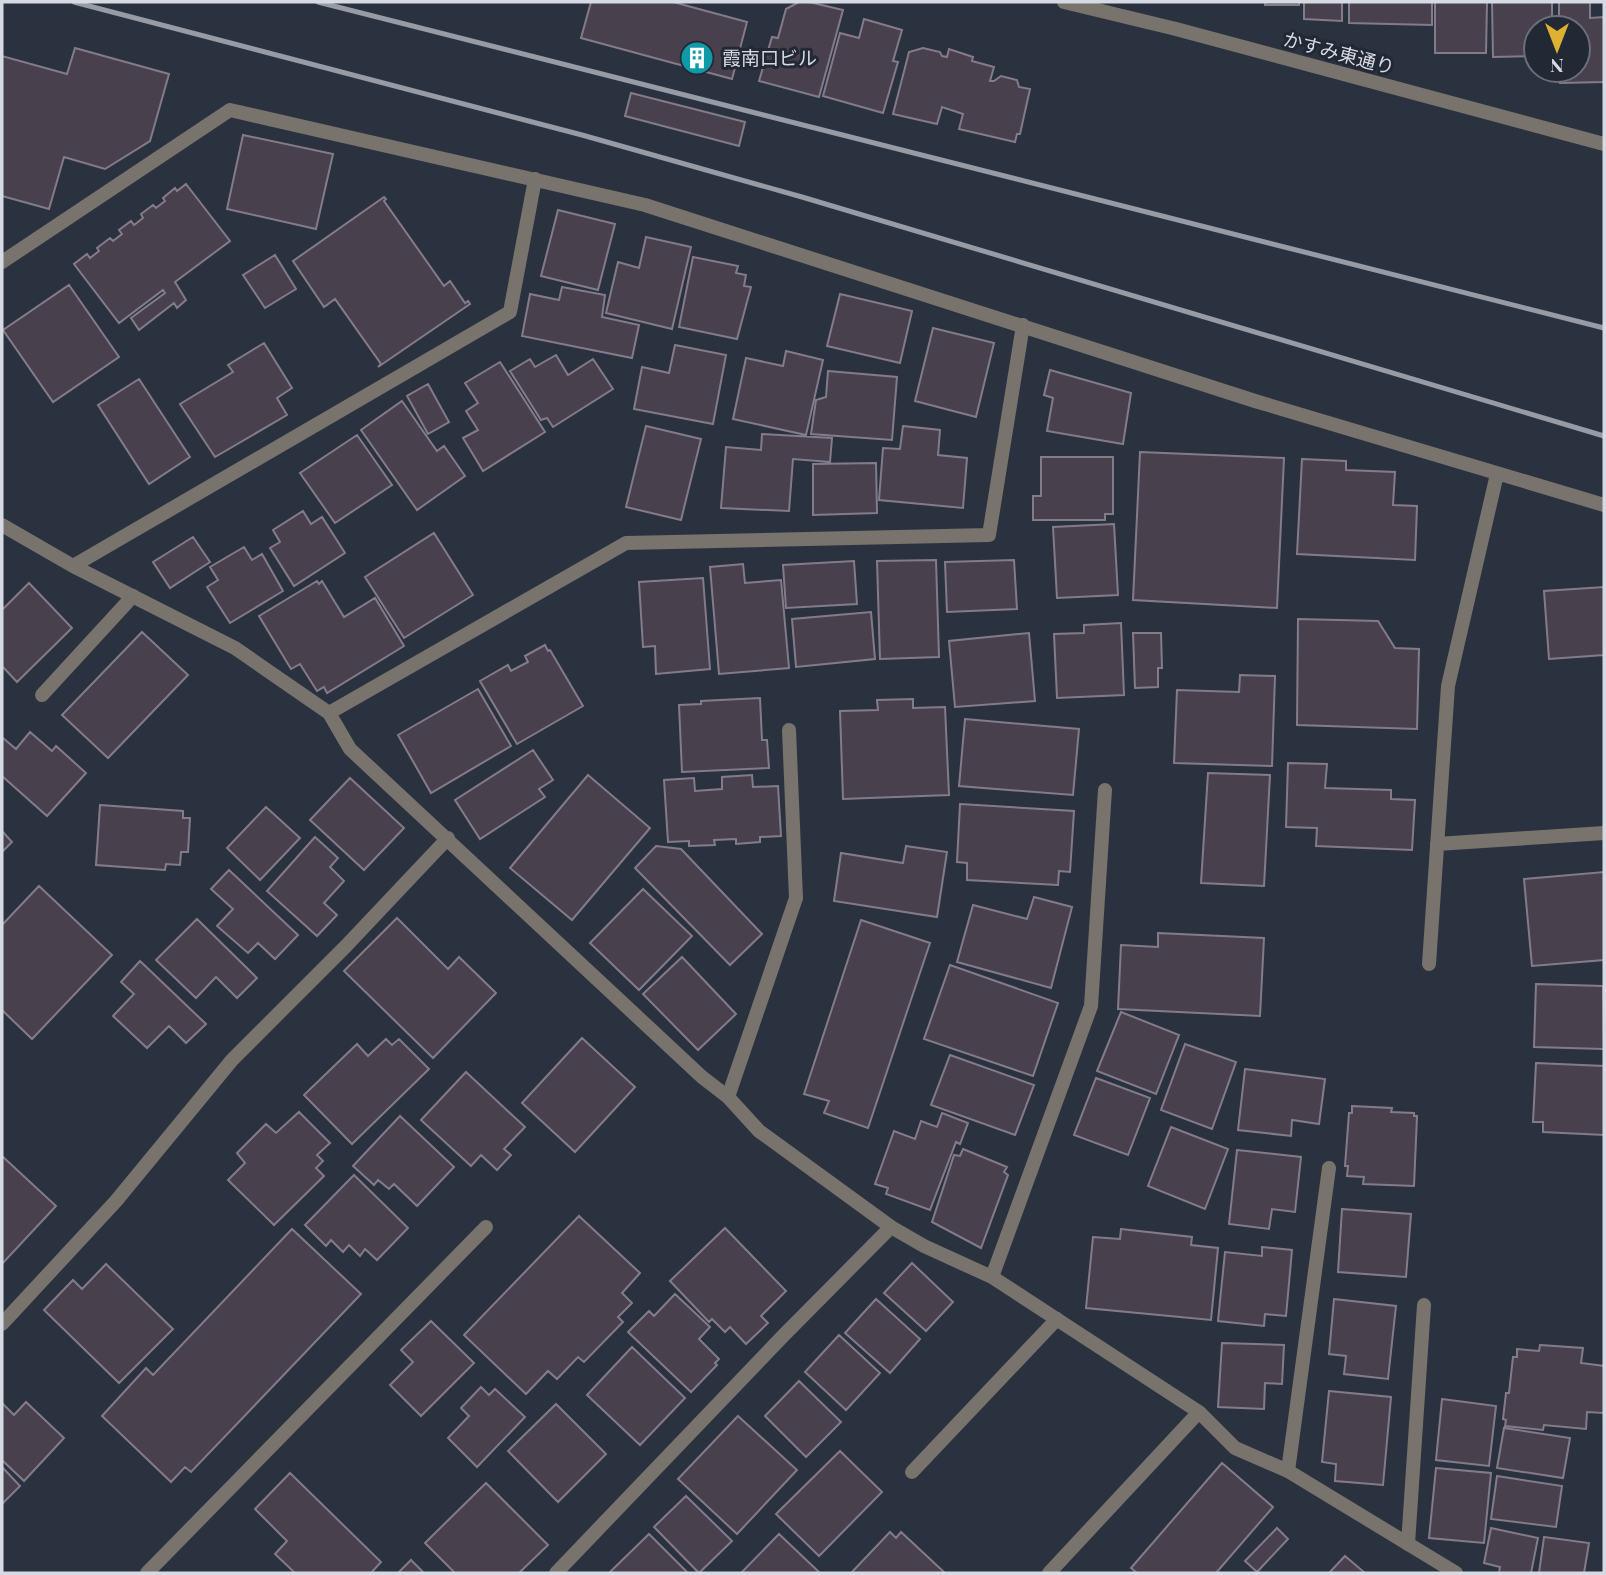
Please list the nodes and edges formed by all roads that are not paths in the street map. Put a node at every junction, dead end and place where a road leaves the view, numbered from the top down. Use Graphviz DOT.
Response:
graph roads {
  1 [pos="1064,2"];
  2 [pos="1604,144"];
  3 [pos="535,179"];
  4 [pos="2,262"];
  5 [pos="1023,325"];
  6 [pos="1497,474"];
  7 [pos="1604,505"];
  8 [pos="2,525"];
  9 [pos="73,566"];
  10 [pos="132,596"];
  11 [pos="42,695"];
  12 [pos="329,713"];
  13 [pos="789,730"];
  14 [pos="1105,790"];
  15 [pos="1604,833"];
  16 [pos="447,838"];
  17 [pos="1437,844"];
  18 [pos="1429,964"];
  19 [pos="728,1097"];
  20 [pos="1328,1168"];
  21 [pos="486,1227"];
  22 [pos="891,1227"];
  23 [pos="992,1277"];
  24 [pos="1424,1305"];
  25 [pos="1057,1319"];
  26 [pos="2,1324"];
  27 [pos="1199,1412"];
  28 [pos="1289,1471"];
  29 [pos="912,1472"];
  30 [pos="1408,1544"];
  31 [pos="147,1573"];
  32 [pos="556,1573"];
  33 [pos="1049,1573"];
  34 [pos="1455,1573"];
  1 -- 2 [label="street, かすみ東通り"];
  3 -- 4 [label="street"];
  3 -- 5 [label="street"];
  3 -- 9 [label="street"];
  5 -- 6 [label="street"];
  5 -- 12 [label="street"];
  6 -- 7 [label="street"];
  6 -- 17 [label="street"];
  8 -- 9 [label="street"];
  9 -- 10 [label="street"];
  10 -- 11 [label="street"];
  10 -- 12 [label="street"];
  12 -- 16 [label="street"];
  13 -- 19 [label="street"];
  14 -- 23 [label="street"];
  15 -- 17 [label="street"];
  16 -- 19 [label="street"];
  16 -- 26 [label="street"];
  17 -- 18 [label="street"];
  19 -- 22 [label="street"];
  20 -- 28 [label="street"];
  21 -- 31 [label="street"];
  22 -- 23 [label="street"];
  22 -- 32 [label="street"];
  23 -- 25 [label="street"];
  24 -- 30 [label="street"];
  25 -- 27 [label="street"];
  25 -- 29 [label="street"];
  27 -- 28 [label="street"];
  27 -- 33 [label="street"];
  28 -- 30 [label="street"];
  30 -- 34 [label="street"];
}
